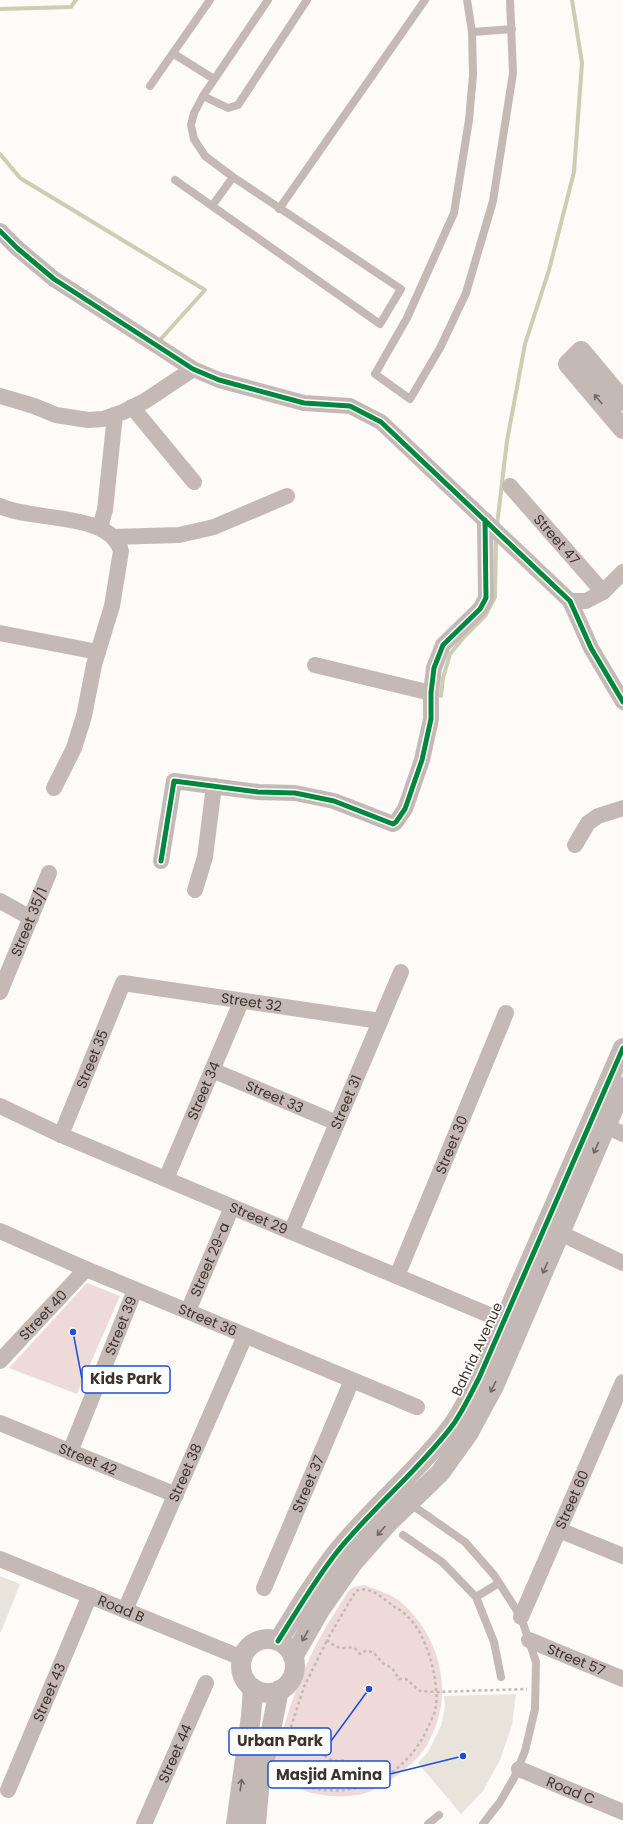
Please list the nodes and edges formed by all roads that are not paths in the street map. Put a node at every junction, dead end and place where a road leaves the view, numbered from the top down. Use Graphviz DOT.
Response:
graph roads {
  1 [pos="210,0"];
  2 [pos="268,0"];
  3 [pos="307,0"];
  4 [pos="425,0"];
  5 [pos="467,0"];
  6 [pos="510,0"];
  7 [pos="512,29"];
  8 [pos="472,32"];
  9 [pos="174,54"];
  10 [pos="214,79"];
  11 [pos="150,86"];
  12 [pos="202,96"];
  13 [pos="233,177"];
  14 [pos="175,180"];
  15 [pos="212,206"];
  16 [pos="279,209"];
  17 [pos="0,231"];
  18 [pos="193,369"];
  19 [pos="0,396"];
  20 [pos="623,401"];
  21 [pos="132,407"];
  22 [pos="115,415"];
  23 [pos="623,429"];
  24 [pos="194,482"];
  25 [pos="510,486"];
  26 [pos="287,496"];
  27 [pos="0,506"];
  28 [pos="488,522"];
  29 [pos="100,527"];
  30 [pos="114,537"];
  31 [pos="623,572"];
  32 [pos="603,592"];
  33 [pos="570,601"];
  34 [pos="0,633"];
  35 [pos="98,652"];
  36 [pos="315,665"];
  37 [pos="431,693"];
  38 [pos="623,702"];
  39 [pos="214,786"];
  40 [pos="54,788"];
  41 [pos="623,808"];
  42 [pos="576,845"];
  43 [pos="161,861"];
  44 [pos="49,873"];
  45 [pos="196,890"];
  46 [pos="0,901"];
  47 [pos="31,918"];
  48 [pos="401,972"];
  49 [pos="122,983"];
  50 [pos="0,992"];
  51 [pos="241,1002"];
  52 [pos="506,1012"];
  53 [pos="380,1021"];
  54 [pos="623,1048"];
  55 [pos="212,1070"];
  56 [pos="623,1087"];
  57 [pos="0,1106"];
  58 [pos="336,1123"];
  59 [pos="614,1130"];
  60 [pos="61,1135"];
  61 [pos="166,1179"];
  62 [pos="232,1207"];
  63 [pos="0,1231"];
  64 [pos="291,1232"];
  65 [pos="560,1233"];
  66 [pos="623,1263"];
  67 [pos="86,1269"];
  68 [pos="397,1276"];
  69 [pos="135,1290"];
  70 [pos="188,1311"];
  71 [pos="511,1324"];
  72 [pos="246,1336"];
  73 [pos="0,1361"];
  74 [pos="352,1380"];
  75 [pos="623,1382"];
  76 [pos="416,1407"];
  77 [pos="0,1423"];
  78 [pos="70,1452"];
  79 [pos="176,1495"];
  80 [pos="409,1503"];
  81 [pos="559,1530"];
  82 [pos="403,1536"];
  83 [pos="623,1556"];
  84 [pos="0,1559"];
  85 [pos="499,1583"];
  86 [pos="264,1588"];
  87 [pos="90,1596"];
  88 [pos="476,1597"];
  89 [pos="125,1610"];
  90 [pos="521,1617"];
  91 [pos="529,1640"];
  92 [pos="278,1641"];
  93 [pos="293,1657"];
  94 [pos="242,1658"];
  95 [pos="501,1677"];
  96 [pos="623,1679"];
  97 [pos="206,1683"];
  98 [pos="253,1688"];
  99 [pos="279,1690"];
  100 [pos="519,1769"];
  101 [pos="8,1790"];
  102 [pos="623,1812"];
  103 [pos="439,1815"];
  104 [pos="144,1824"];
  105 [pos="236,1824"];
  106 [pos="256,1824"];
  107 [pos="428,1824"];
  108 [pos="483,1824"];
  1 -- 9 [label="lane"];
  2 -- 10 [label="lane"];
  3 -- 12 [label="lane"];
  4 -- 16 [label="lane"];
  5 -- 8 [label="lane"];
  6 -- 7 [label="lane"];
  7 -- 8 [label="lane"];
  7 -- 8 [label="lane"];
  9 -- 10 [label="lane"];
  9 -- 11 [label="lane"];
  10 -- 12 [label="lane"];
  12 -- 13 [label="lane"];
  13 -- 15 [label="lane"];
  13 -- 16 [label="lane"];
  14 -- 15 [label="lane"];
  15 -- 16 [label="lane"];
  17 -- 18 [label="street"];
  18 -- 21 [label="street"];
  18 -- 28 [label="street"];
  19 -- 22 [label="street"];
  23 -- 20 [label="street, one-way"];
  21 -- 22 [label="street"];
  21 -- 24 [label="street"];
  22 -- 29 [label="street"];
  25 -- 32 [label="street, Street 47"];
  26 -- 30 [label="street"];
  27 -- 29 [label="street"];
  28 -- 33 [label="street"];
  28 -- 37 [label="street"];
  29 -- 30 [label="street"];
  30 -- 35 [label="street"];
  31 -- 32 [label="street"];
  32 -- 33 [label="street"];
  33 -- 38 [label="street"];
  34 -- 35 [label="street"];
  35 -- 40 [label="street"];
  36 -- 37 [label="street"];
  37 -- 39 [label="street"];
  39 -- 43 [label="street"];
  39 -- 45 [label="street"];
  41 -- 42 [label="street"];
  44 -- 47 [label="street, Street 35/1"];
  46 -- 47 [label="street"];
  47 -- 50 [label="street, Street 35/1"];
  48 -- 53 [label="street, Street 31"];
  49 -- 51 [label="street, Street 32"];
  49 -- 60 [label="street, Street 35"];
  51 -- 53 [label="street, Street 32"];
  51 -- 55 [label="street, Street 34"];
  52 -- 68 [label="street, Street 30"];
  53 -- 58 [label="street, Street 31"];
  54 -- 71 [label="street, Bahria Avenue"];
  55 -- 58 [label="street, Street 33"];
  55 -- 61 [label="street, Street 34"];
  56 -- 59 [label="street, Bahria Avenue"];
  57 -- 60 [label="street, Street 29"];
  58 -- 64 [label="street, Street 31"];
  59 -- 65 [label="street, Bahria Avenue, one-way"];
  60 -- 61 [label="street, Street 29"];
  61 -- 62 [label="street, Street 29"];
  62 -- 64 [label="street, Street 29"];
  62 -- 70 [label="street, Street 29-a"];
  63 -- 67 [label="street, Street 36"];
  64 -- 68 [label="street, Street 29"];
  65 -- 66 [label="street"];
  65 -- 71 [label="street, Bahria Avenue, one-way"];
  67 -- 69 [label="street, Street 36"];
  67 -- 73 [label="street, Street 40"];
  68 -- 71 [label="street, Street 29"];
  69 -- 70 [label="street, Street 36"];
  69 -- 78 [label="street, Street 39"];
  70 -- 72 [label="street, Street 36"];
  71 -- 80 [label="street, Bahria Avenue, one-way"];
  71 -- 92 [label="street, Bahria Avenue"];
  72 -- 74 [label="street, Street 36"];
  72 -- 79 [label="street, Street 38"];
  74 -- 76 [label="street, Street 36"];
  74 -- 86 [label="street, Street 37"];
  75 -- 81 [label="street, Street 60"];
  77 -- 78 [label="street, Street 42"];
  78 -- 79 [label="street, Street 42"];
  79 -- 89 [label="street, Street 38"];
  80 -- 85 [label="lane"];
  80 -- 93 [label="street, Bahria Avenue, one-way"];
  81 -- 83 [label="street"];
  81 -- 90 [label="street, Street 60"];
  82 -- 88 [label="lane"];
  84 -- 87 [label="street, Road B"];
  85 -- 88 [label="lane"];
  85 -- 90 [label="lane"];
  87 -- 89 [label="street, Road B"];
  87 -- 101 [label="street, Street 43"];
  88 -- 95 [label="lane"];
  89 -- 94 [label="street, Road B"];
  90 -- 91 [label="lane"];
  91 -- 96 [label="street, Street 57"];
  91 -- 100 [label="lane"];
  92 -- 93 [label="street"];
  92 -- 94 [label="street"];
  93 -- 99 [label="street"];
  94 -- 98 [label="street"];
  97 -- 104 [label="street, Street 44"];
  98 -- 99 [label="street"];
  105 -- 98 [label="street, one-way"];
  99 -- 106 [label="street"];
  100 -- 102 [label="street, Road C"];
  100 -- 108 [label="lane"];
  103 -- 107 [label="lane"];
}
